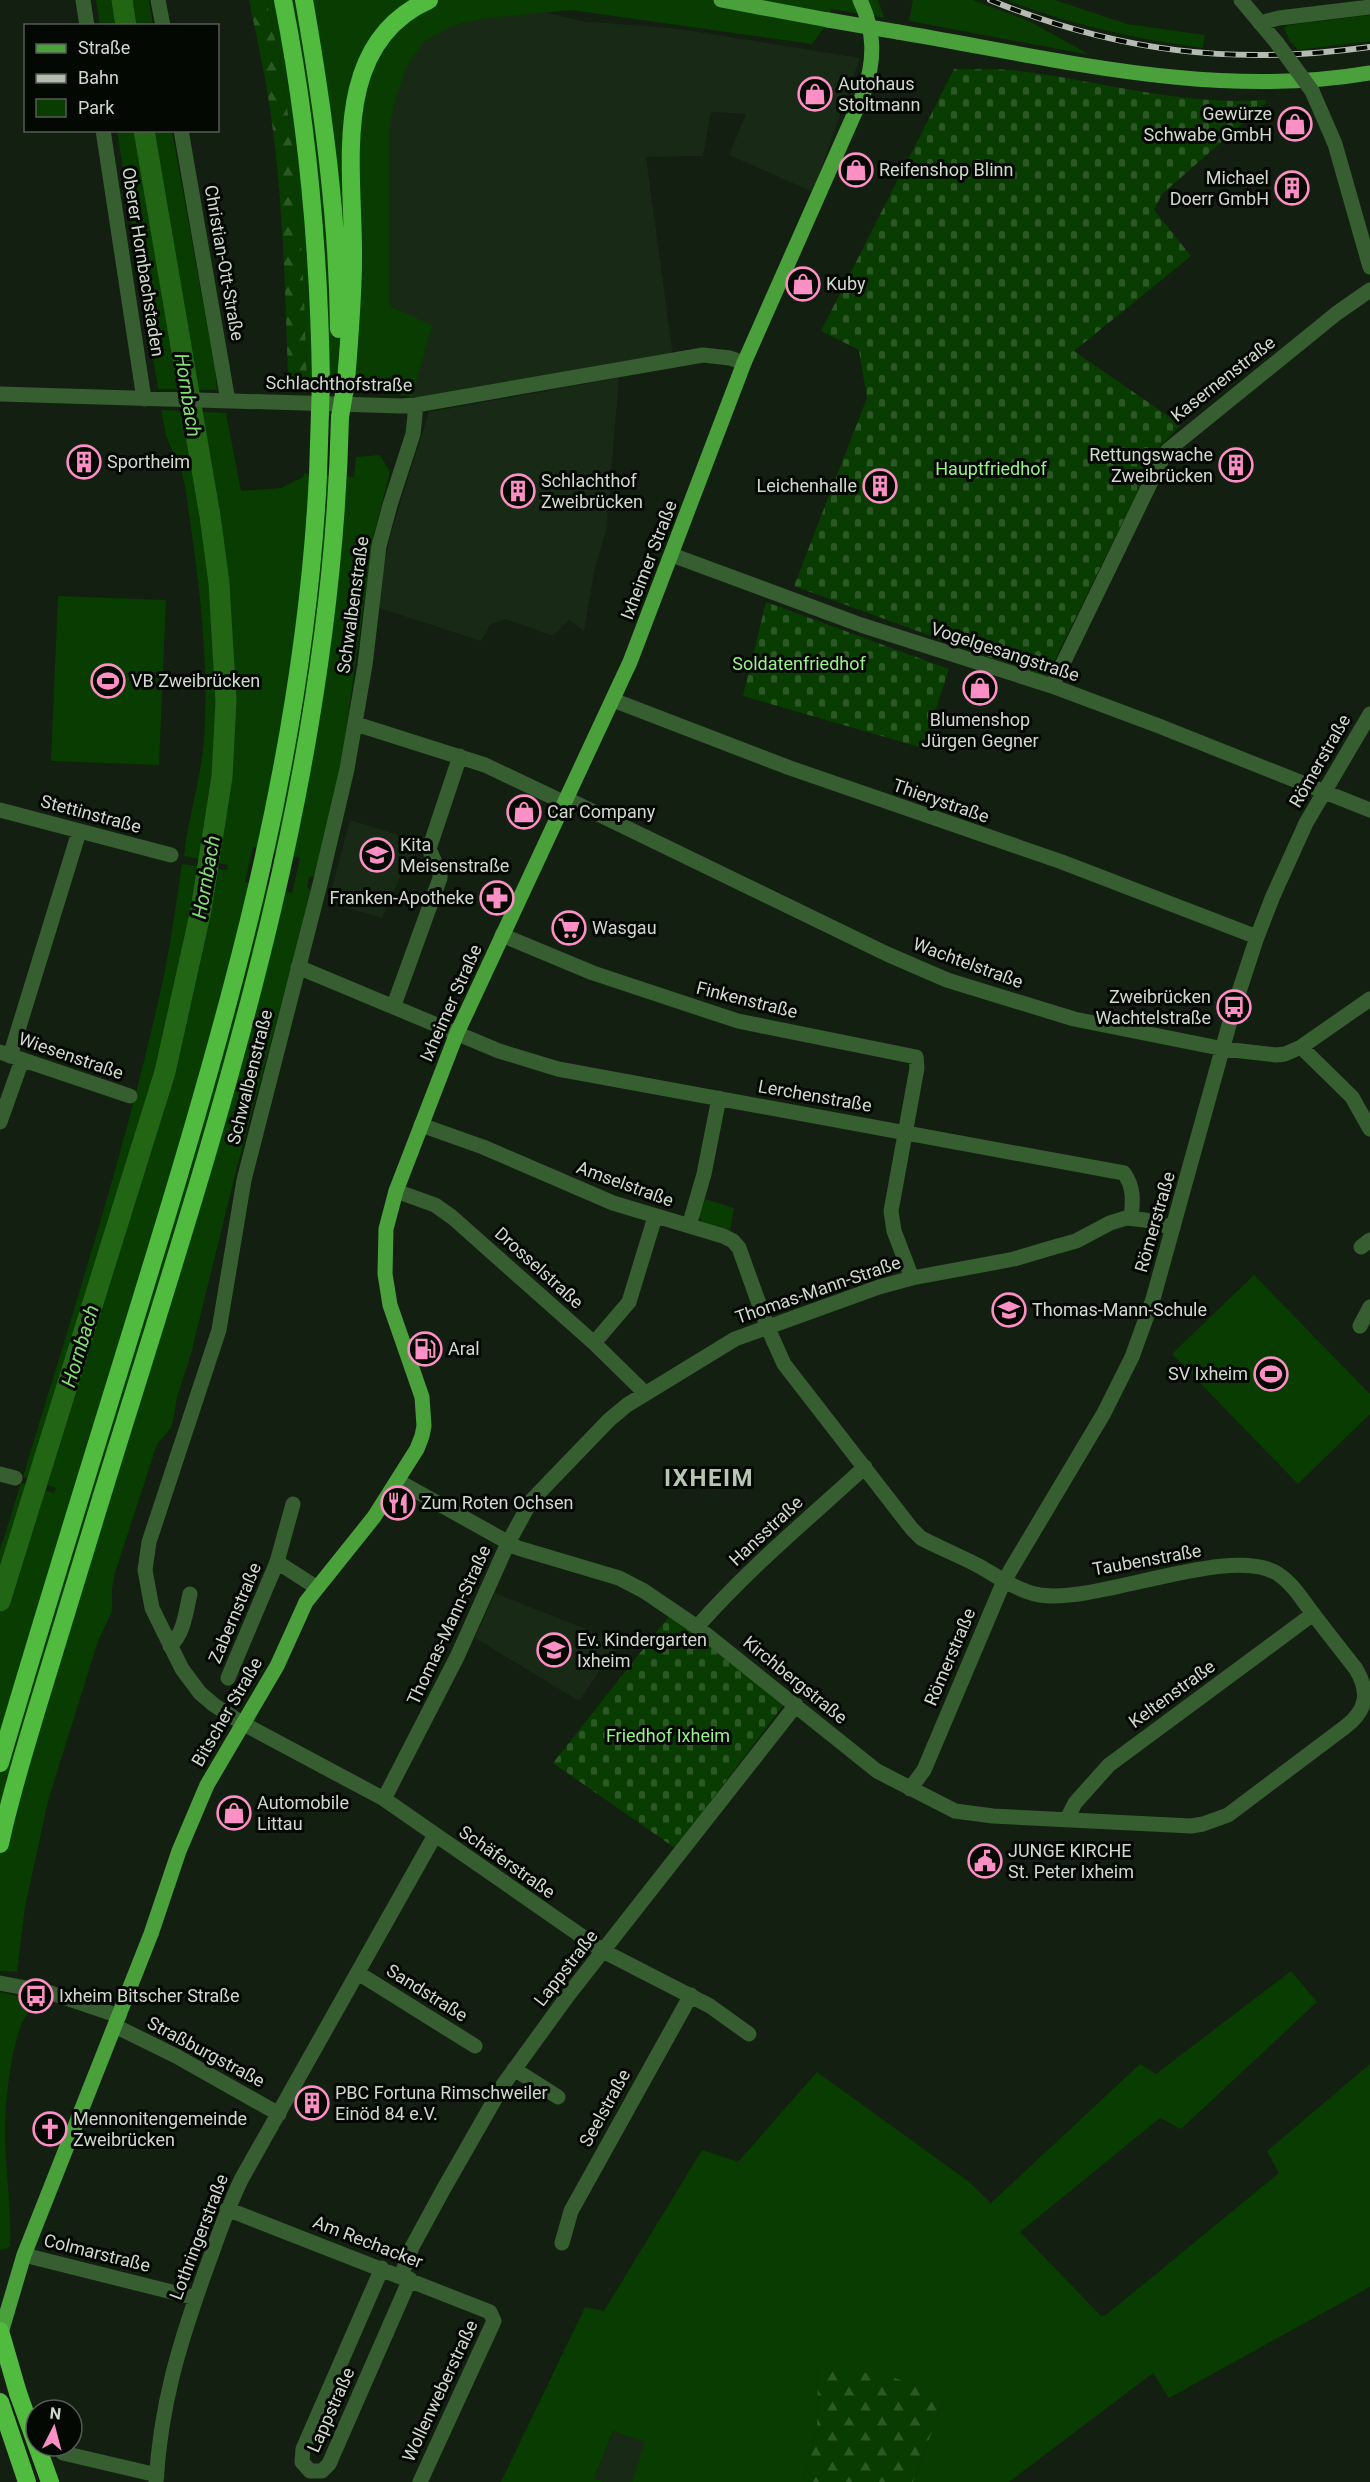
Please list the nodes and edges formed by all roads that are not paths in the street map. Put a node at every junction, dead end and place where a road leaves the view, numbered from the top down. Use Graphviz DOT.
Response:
graph roads {
  1 [pos="83,0"];
  2 [pos="158,0"];
  3 [pos="283,0"];
  4 [pos="304,0"];
  5 [pos="429,0"];
  6 [pos="722,0"];
  7 [pos="860,0"];
  8 [pos="1241,0"];
  9 [pos="1370,6"];
  10 [pos="1260,23"];
  11 [pos="87,24"];
  12 [pos="163,24"];
  13 [pos="1370,73"];
  14 [pos="103,132"];
  15 [pos="181,132"];
  16 [pos="1370,267"];
  17 [pos="1370,290"];
  18 [pos="744,363"];
  19 [pos="343,382"];
  20 [pos="0,394"];
  21 [pos="144,399"];
  22 [pos="223,401"];
  23 [pos="416,405"];
  24 [pos="672,555"];
  25 [pos="1052,686"];
  26 [pos="613,700"];
  27 [pos="1370,714"];
  28 [pos="356,723"];
  29 [pos="460,756"];
  30 [pos="1324,792"];
  31 [pos="566,801"];
  32 [pos="0,810"];
  33 [pos="1370,810"];
  34 [pos="79,832"];
  35 [pos="171,855"];
  36 [pos="502,935"];
  37 [pos="1257,937"];
  38 [pos="298,967"];
  39 [pos="1370,999"];
  40 [pos="394,1005"];
  41 [pos="457,1033"];
  42 [pos="1301,1047"];
  43 [pos="1224,1049"];
  44 [pos="11,1056"];
  45 [pos="130,1096"];
  46 [pos="719,1098"];
  47 [pos="0,1122"];
  48 [pos="421,1125"];
  49 [pos="1370,1129"];
  50 [pos="905,1133"];
  51 [pos="396,1191"];
  52 [pos="655,1217"];
  53 [pos="1131,1218"];
  54 [pos="689,1226"];
  55 [pos="1173,1228"];
  56 [pos="912,1278"];
  57 [pos="1370,1308"];
  58 [pos="766,1326"];
  59 [pos="1360,1326"];
  60 [pos="594,1343"];
  61 [pos="645,1393"];
  62 [pos="865,1467"];
  63 [pos="398,1481"];
  64 [pos="293,1504"];
  65 [pos="508,1543"];
  66 [pos="277,1562"];
  67 [pos="1004,1581"];
  68 [pos="316,1587"];
  69 [pos="190,1594"];
  70 [pos="1313,1614"];
  71 [pos="697,1627"];
  72 [pos="170,1647"];
  73 [pos="228,1678"];
  74 [pos="796,1705"];
  75 [pos="242,1723"];
  76 [pos="0,1763"];
  77 [pos="910,1789"];
  78 [pos="384,1799"];
  79 [pos="1067,1819"];
  80 [pos="1191,1826"];
  81 [pos="435,1835"];
  82 [pos="0,1844"];
  83 [pos="603,1951"];
  84 [pos="358,1973"];
  85 [pos="0,1983"];
  86 [pos="691,1995"];
  87 [pos="117,2021"];
  88 [pos="749,2034"];
  89 [pos="475,2046"];
  90 [pos="514,2069"];
  91 [pos="558,2097"];
  92 [pos="279,2114"];
  93 [pos="227,2209"];
  94 [pos="562,2243"];
  95 [pos="24,2255"];
  96 [pos="382,2268"];
  97 [pos="405,2278"];
  98 [pos="196,2298"];
  99 [pos="493,2316"];
  100 [pos="0,2331"];
  101 [pos="0,2336"];
  102 [pos="0,2402"];
  103 [pos="0,2433"];
  104 [pos="16,2453"];
  105 [pos="82,2458"];
  106 [pos="157,2478"];
  107 [pos="27,2482"];
  108 [pos="50,2482"];
  109 [pos="420,2482"];
  1 -- 11 [label="street"];
  2 -- 12 [label="street"];
  3 -- 76 [label="highway, bridge"];
  4 -- 19 [label="highway"];
  5 -- 19 [label="highway"];
  6 -- 13 [label="main road, bridge"];
  7 -- 18 [label="main road, Ixheimer Straße"];
  8 -- 10 [label="street"];
  9 -- 10 [label="street"];
  10 -- 16 [label="street, bridge"];
  14 -- 21 [label="street, Oberer Hornbachstaden"];
  15 -- 22 [label="street, Christian-Ott-Straße"];
  17 -- 25 [label="street, Kasernenstraße"];
  18 -- 23 [label="street, Schlachthofstraße"];
  18 -- 24 [label="main road, Ixheimer Straße"];
  19 -- 82 [label="highway, bridge"];
  20 -- 21 [label="street, Schlachthofstraße"];
  21 -- 22 [label="street, Schlachthofstraße"];
  22 -- 23 [label="street, Schlachthofstraße"];
  23 -- 28 [label="street, Schwalbenstraße"];
  24 -- 25 [label="street, Vogelgesangstraße"];
  24 -- 26 [label="main road, Ixheimer Straße"];
  25 -- 30 [label="street, Vogelgesangstraße"];
  26 -- 31 [label="main road, Ixheimer Straße"];
  26 -- 37 [label="street, Thierystraße"];
  27 -- 30 [label="street, Römerstraße"];
  28 -- 29 [label="street, Wachtelstraße"];
  28 -- 38 [label="street, Schwalbenstraße"];
  29 -- 31 [label="street, Wachtelstraße"];
  29 -- 40 [label="street"];
  30 -- 33 [label="street, Vogelgesangstraße"];
  30 -- 37 [label="street, Römerstraße"];
  31 -- 36 [label="main road, Ixheimer Straße"];
  31 -- 43 [label="street, Wachtelstraße"];
  32 -- 34 [label="street, Stettinstraße"];
  34 -- 35 [label="street, Stettinstraße"];
  34 -- 44 [label="street"];
  36 -- 41 [label="main road, Ixheimer Straße"];
  36 -- 50 [label="street, Finkenstraße"];
  37 -- 43 [label="street, Römerstraße"];
  38 -- 40 [label="street, Lerchenstraße"];
  38 -- 72 [label="street, Schwalbenstraße"];
  39 -- 42 [label="street, Wachtelstraße"];
  40 -- 41 [label="street, Lerchenstraße"];
  41 -- 46 [label="street, Lerchenstraße"];
  41 -- 48 [label="main road, Ixheimer Straße"];
  42 -- 43 [label="street, Wachtelstraße"];
  42 -- 49 [label="street"];
  43 -- 55 [label="street, Römerstraße"];
  44 -- 45 [label="street, Wiesenstraße"];
  44 -- 47 [label="street"];
  46 -- 50 [label="street, Lerchenstraße"];
  46 -- 54 [label="street"];
  48 -- 51 [label="main road, Bitscher Straße"];
  48 -- 52 [label="street, Amselstraße"];
  50 -- 53 [label="street, Lerchenstraße"];
  50 -- 56 [label="street"];
  51 -- 60 [label="street, Drosselstraße"];
  51 -- 63 [label="main road, Bitscher Straße"];
  52 -- 54 [label="street, Amselstraße"];
  52 -- 60 [label="street"];
  53 -- 55 [label="street"];
  53 -- 56 [label="street, Thomas-Mann-Straße"];
  54 -- 58 [label="street, Amselstraße"];
  55 -- 67 [label="street, Römerstraße"];
  56 -- 58 [label="street, Thomas-Mann-Straße"];
  57 -- 59 [label="street"];
  58 -- 61 [label="street, Thomas-Mann-Straße"];
  58 -- 62 [label="street, Taubenstraße"];
  60 -- 61 [label="street, Drosselstraße"];
  61 -- 65 [label="street, Thomas-Mann-Straße"];
  62 -- 67 [label="street, Taubenstraße"];
  62 -- 71 [label="street, Hansstraße"];
  63 -- 65 [label="street, Kirchbergstraße"];
  63 -- 68 [label="main road, Bitscher Straße"];
  64 -- 66 [label="street, Zabernstraße"];
  65 -- 71 [label="street, Kirchbergstraße"];
  65 -- 78 [label="street, Thomas-Mann-Straße"];
  66 -- 68 [label="street, Zabernstraße"];
  66 -- 73 [label="street, Zabernstraße"];
  67 -- 70 [label="street, Taubenstraße"];
  67 -- 77 [label="street, Römerstraße"];
  68 -- 75 [label="main road, Bitscher Straße"];
  69 -- 72 [label="street"];
  70 -- 79 [label="street, Keltenstraße"];
  70 -- 80 [label="street, Taubenstraße"];
  71 -- 74 [label="street, Kirchbergstraße"];
  72 -- 75 [label="street, Schwalbenstraße"];
  74 -- 77 [label="street, Kirchbergstraße"];
  74 -- 83 [label="street, Lappstraße"];
  75 -- 78 [label="street, Schäferstraße"];
  75 -- 87 [label="main road, Bitscher Straße"];
  77 -- 79 [label="street, Kirchbergstraße"];
  78 -- 81 [label="street, Schäferstraße"];
  79 -- 80 [label="street, Kirchbergstraße"];
  81 -- 83 [label="street, Schäferstraße"];
  81 -- 84 [label="street, Lothringerstraße"];
  83 -- 86 [label="street, Schäferstraße"];
  83 -- 90 [label="street, Lappstraße"];
  84 -- 89 [label="street, Sandstraße"];
  84 -- 92 [label="street, Lothringerstraße"];
  85 -- 87 [label="street, Straßburgstraße"];
  86 -- 88 [label="street, Schäferstraße"];
  86 -- 94 [label="street, Seelstraße"];
  87 -- 92 [label="street, Straßburgstraße"];
  87 -- 95 [label="main road, Bitscher Straße"];
  90 -- 91 [label="street"];
  90 -- 97 [label="street, Lappstraße"];
  92 -- 93 [label="street, Lothringerstraße"];
  93 -- 96 [label="street, Am Rechacker"];
  93 -- 98 [label="street, Lothringerstraße"];
  95 -- 98 [label="street, Colmarstraße"];
  95 -- 101 [label="main road, Bitscher Straße"];
  96 -- 97 [label="street, Am Rechacker"];
  96 -- 97 [label="street, Lappstraße"];
  97 -- 99 [label="street, Am Rechacker"];
  98 -- 106 [label="street, Lothringerstraße"];
  99 -- 109 [label="street, Wollenweberstraße"];
  100 -- 108 [label="highway, bridge"];
  102 -- 104 [label="highway"];
  103 -- 104 [label="highway"];
  104 -- 107 [label="highway"];
  105 -- 106 [label="street"];
}
